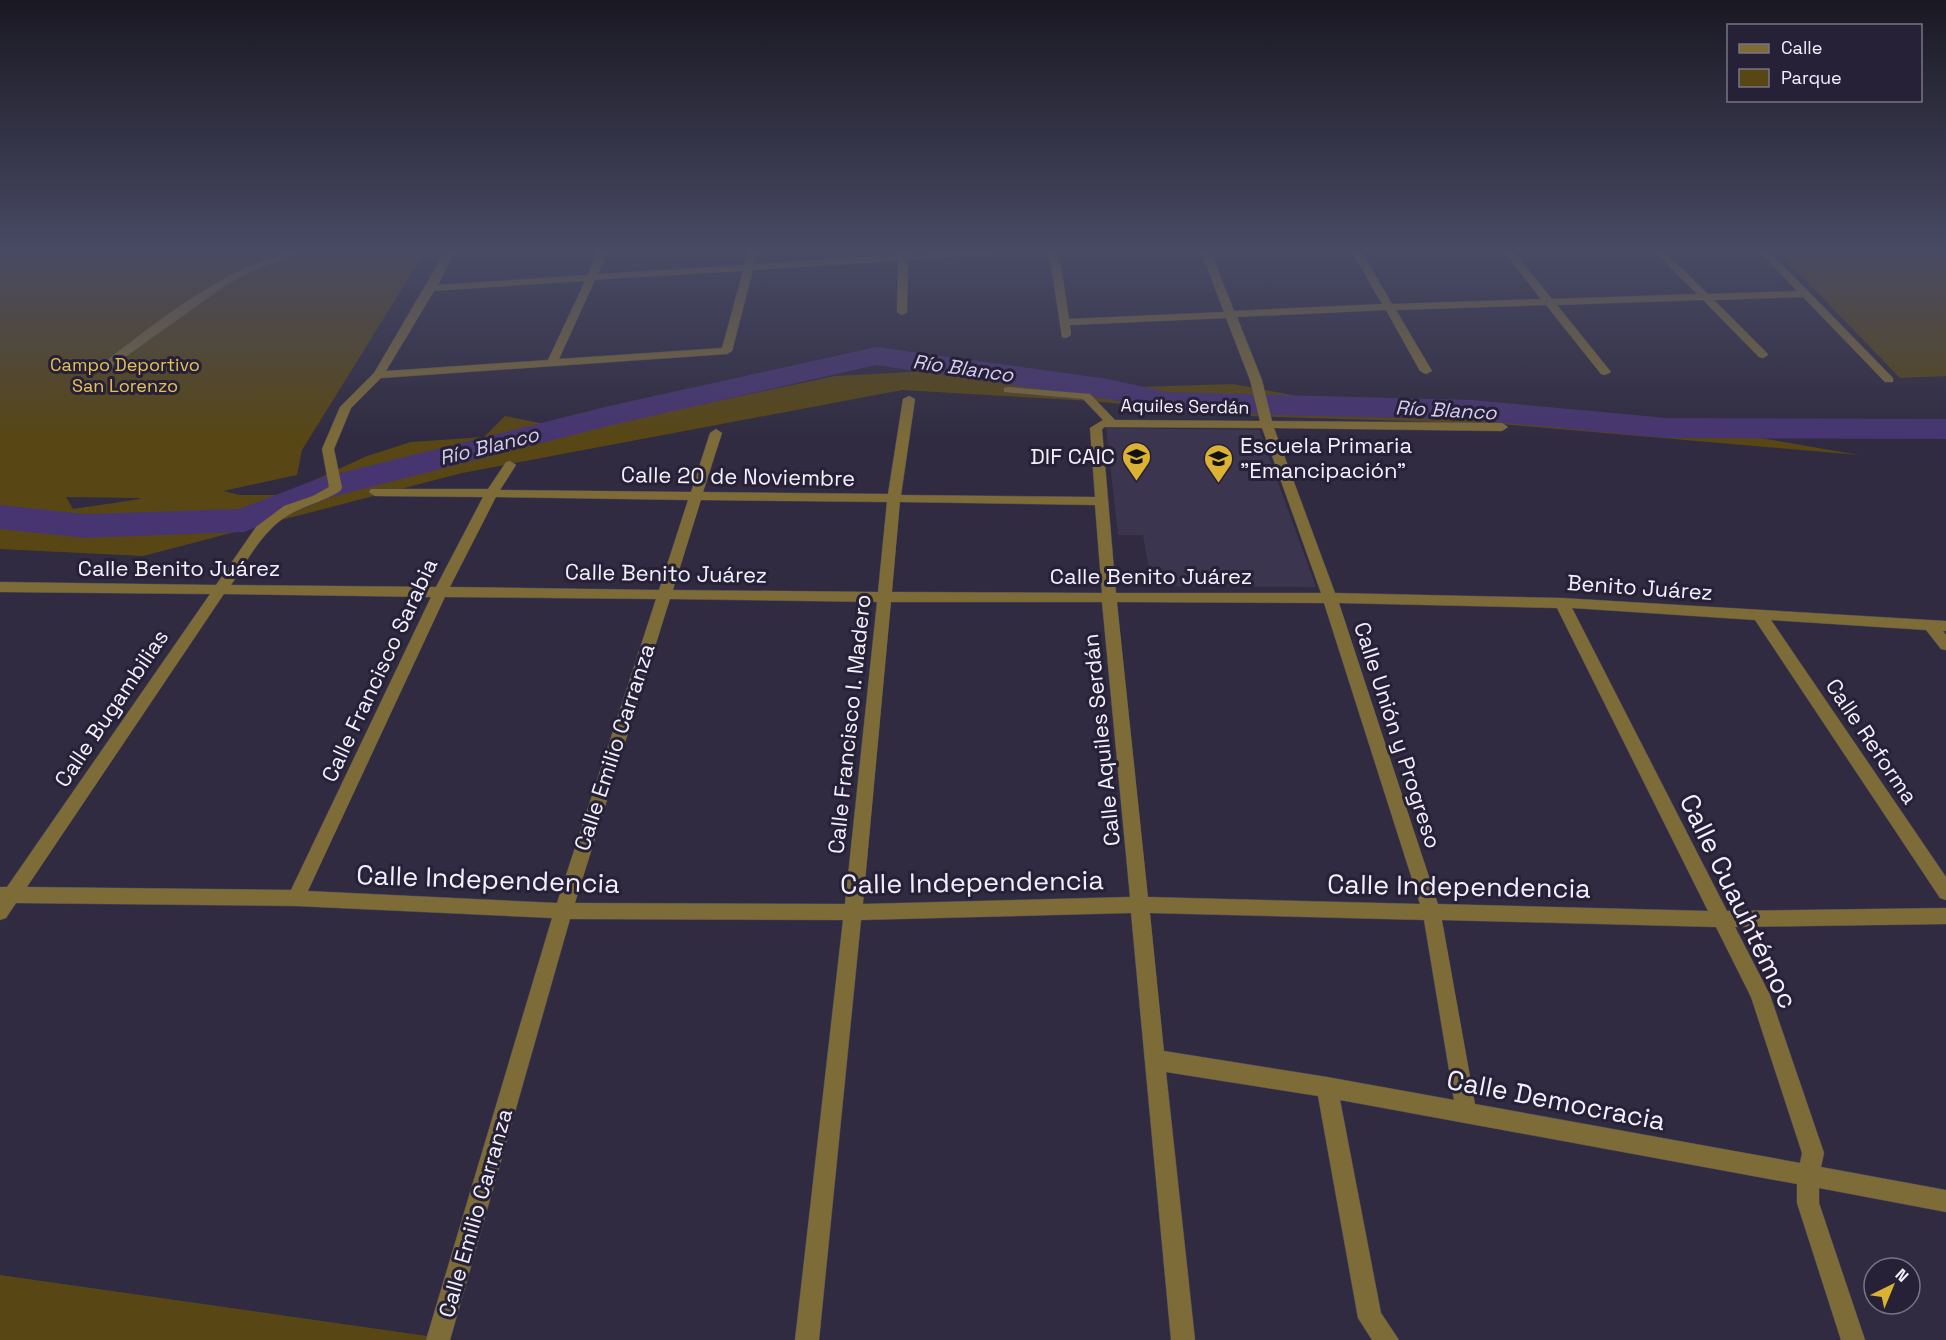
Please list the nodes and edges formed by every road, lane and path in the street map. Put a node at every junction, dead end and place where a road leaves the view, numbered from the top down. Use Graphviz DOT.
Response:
graph roads {
  1 [pos="178,315"];
  2 [pos="415,315"];
  3 [pos="574,315"];
  4 [pos="737,315"];
  5 [pos="1065,315"];
  6 [pos="1201,315"];
  7 [pos="1230,315"];
  8 [pos="1396,315"];
  9 [pos="1559,315"];
  10 [pos="1723,315"];
  11 [pos="1825,315"];
  12 [pos="1066,322"];
  13 [pos="1066,335"];
  14 [pos="1763,355"];
  15 [pos="110,363"];
  16 [pos="552,363"];
  17 [pos="1426,371"];
  18 [pos="1605,372"];
  19 [pos="378,375"];
  20 [pos="1889,380"];
  21 [pos="1008,390"];
  22 [pos="909,399"];
  23 [pos="1266,420"];
  24 [pos="1107,423"];
  25 [pos="1502,427"];
  26 [pos="716,433"];
  27 [pos="510,465"];
  28 [pos="375,492"];
  29 [pos="491,494"];
  30 [pos="695,496"];
  31 [pos="894,499"];
  32 [pos="1101,501"];
  33 [pos="1,588"];
  34 [pos="220,589"];
  35 [pos="441,591"];
  36 [pos="663,593"];
  37 [pos="884,597"];
  38 [pos="1109,597"];
  39 [pos="1330,598"];
  40 [pos="1562,603"];
  41 [pos="1760,616"];
  42 [pos="1930,625"];
  43 [pos="1946,627"];
  44 [pos="1946,645"];
  45 [pos="1946,892"];
  46 [pos="5,895"];
  47 [pos="296,898"];
  48 [pos="1140,905"];
  49 [pos="562,911"];
  50 [pos="0,912"];
  51 [pos="854,912"];
  52 [pos="1432,913"];
  53 [pos="1946,916"];
  54 [pos="1720,919"];
  55 [pos="1156,1060"];
  56 [pos="1327,1087"];
  57 [pos="1466,1112"];
  58 [pos="1808,1176"];
  59 [pos="1946,1201"];
  60 [pos="438,1340"];
  61 [pos="807,1340"];
  62 [pos="1183,1340"];
  63 [pos="1387,1340"];
  64 [pos="1853,1340"];
  1 -- 15 [label="street"];
  2 -- 19 [label="street"];
  3 -- 16 [label="street"];
  4 -- 16 [label="street"];
  5 -- 12 [label="street"];
  6 -- 12 [label="street"];
  7 -- 23 [label="street, Calle Unión y Progreso"];
  8 -- 17 [label="street"];
  9 -- 18 [label="street"];
  10 -- 14 [label="street"];
  11 -- 20 [label="street"];
  12 -- 13 [label="street"];
  16 -- 19 [label="street"];
  19 -- 34 [label="street, Calle Bugambilias"];
  21 -- 24 [label="street"];
  22 -- 31 [label="street, Calle Francisco I. Madero"];
  23 -- 24 [label="street, Aquiles Serdán"];
  23 -- 25 [label="street, Aquiles Serdán"];
  23 -- 39 [label="street, Calle Unión y Progreso"];
  24 -- 32 [label="street, Calle Aquiles Serdán"];
  26 -- 30 [label="street, Calle Emilio Carranza"];
  27 -- 29 [label="street, Calle Francisco Sarabia"];
  28 -- 29 [label="street, Calle 20 de Noviembre"];
  29 -- 30 [label="street, Calle 20 de Noviembre"];
  29 -- 35 [label="street, Calle Francisco Sarabia"];
  30 -- 31 [label="street, Calle 20 de Noviembre"];
  30 -- 36 [label="street, Calle Emilio Carranza"];
  31 -- 32 [label="street, Calle 20 de Noviembre"];
  31 -- 37 [label="street, Calle Francisco I. Madero"];
  32 -- 38 [label="street, Calle Aquiles Serdán"];
  33 -- 34 [label="street, Calle Benito Juárez"];
  34 -- 35 [label="street, Calle Benito Juárez"];
  34 -- 46 [label="street, Calle Bugambilias"];
  35 -- 36 [label="street, Calle Benito Juárez"];
  35 -- 47 [label="street, Calle Francisco Sarabia"];
  36 -- 37 [label="street, Calle Benito Juárez"];
  36 -- 49 [label="street, Calle Emilio Carranza"];
  37 -- 38 [label="street, Calle Benito Juárez"];
  37 -- 51 [label="street, Calle Francisco I. Madero"];
  38 -- 39 [label="street, Calle Benito Juárez"];
  38 -- 48 [label="street, Calle Aquiles Serdán"];
  39 -- 40 [label="street, Benito Juárez"];
  39 -- 52 [label="street, Calle Unión y Progreso"];
  40 -- 41 [label="street, Benito Juárez"];
  40 -- 54 [label="street, Calle Cuauhtémoc"];
  41 -- 42 [label="street, Benito Juárez"];
  41 -- 45 [label="street, Calle Reforma"];
  42 -- 43 [label="street, Benito Juárez"];
  42 -- 44 [label="street"];
  46 -- 47 [label="street, Calle Independencia"];
  46 -- 50 [label="street, Calle Bugambilias"];
  47 -- 49 [label="street, Calle Independencia"];
  48 -- 51 [label="street, Calle Independencia"];
  48 -- 52 [label="street, Calle Independencia"];
  48 -- 55 [label="street, Calle Aquiles Serdán"];
  49 -- 51 [label="street, Calle Independencia"];
  49 -- 60 [label="street, Calle Emilio Carranza"];
  51 -- 61 [label="street, Calle Francisco I. Madero"];
  52 -- 54 [label="street, Calle Independencia"];
  52 -- 57 [label="street, Calle Unión y Progreso"];
  53 -- 54 [label="street, Calle Independencia"];
  54 -- 58 [label="street, Calle Cuauhtémoc"];
  55 -- 56 [label="street, Calle Democracia"];
  55 -- 62 [label="street, Calle Aquiles Serdán"];
  56 -- 57 [label="street, Calle Democracia"];
  56 -- 63 [label="street"];
  57 -- 58 [label="street, Calle Democracia"];
  58 -- 59 [label="street, Calle Democracia"];
  58 -- 64 [label="street, Calle Cuauhtémoc"];
}
